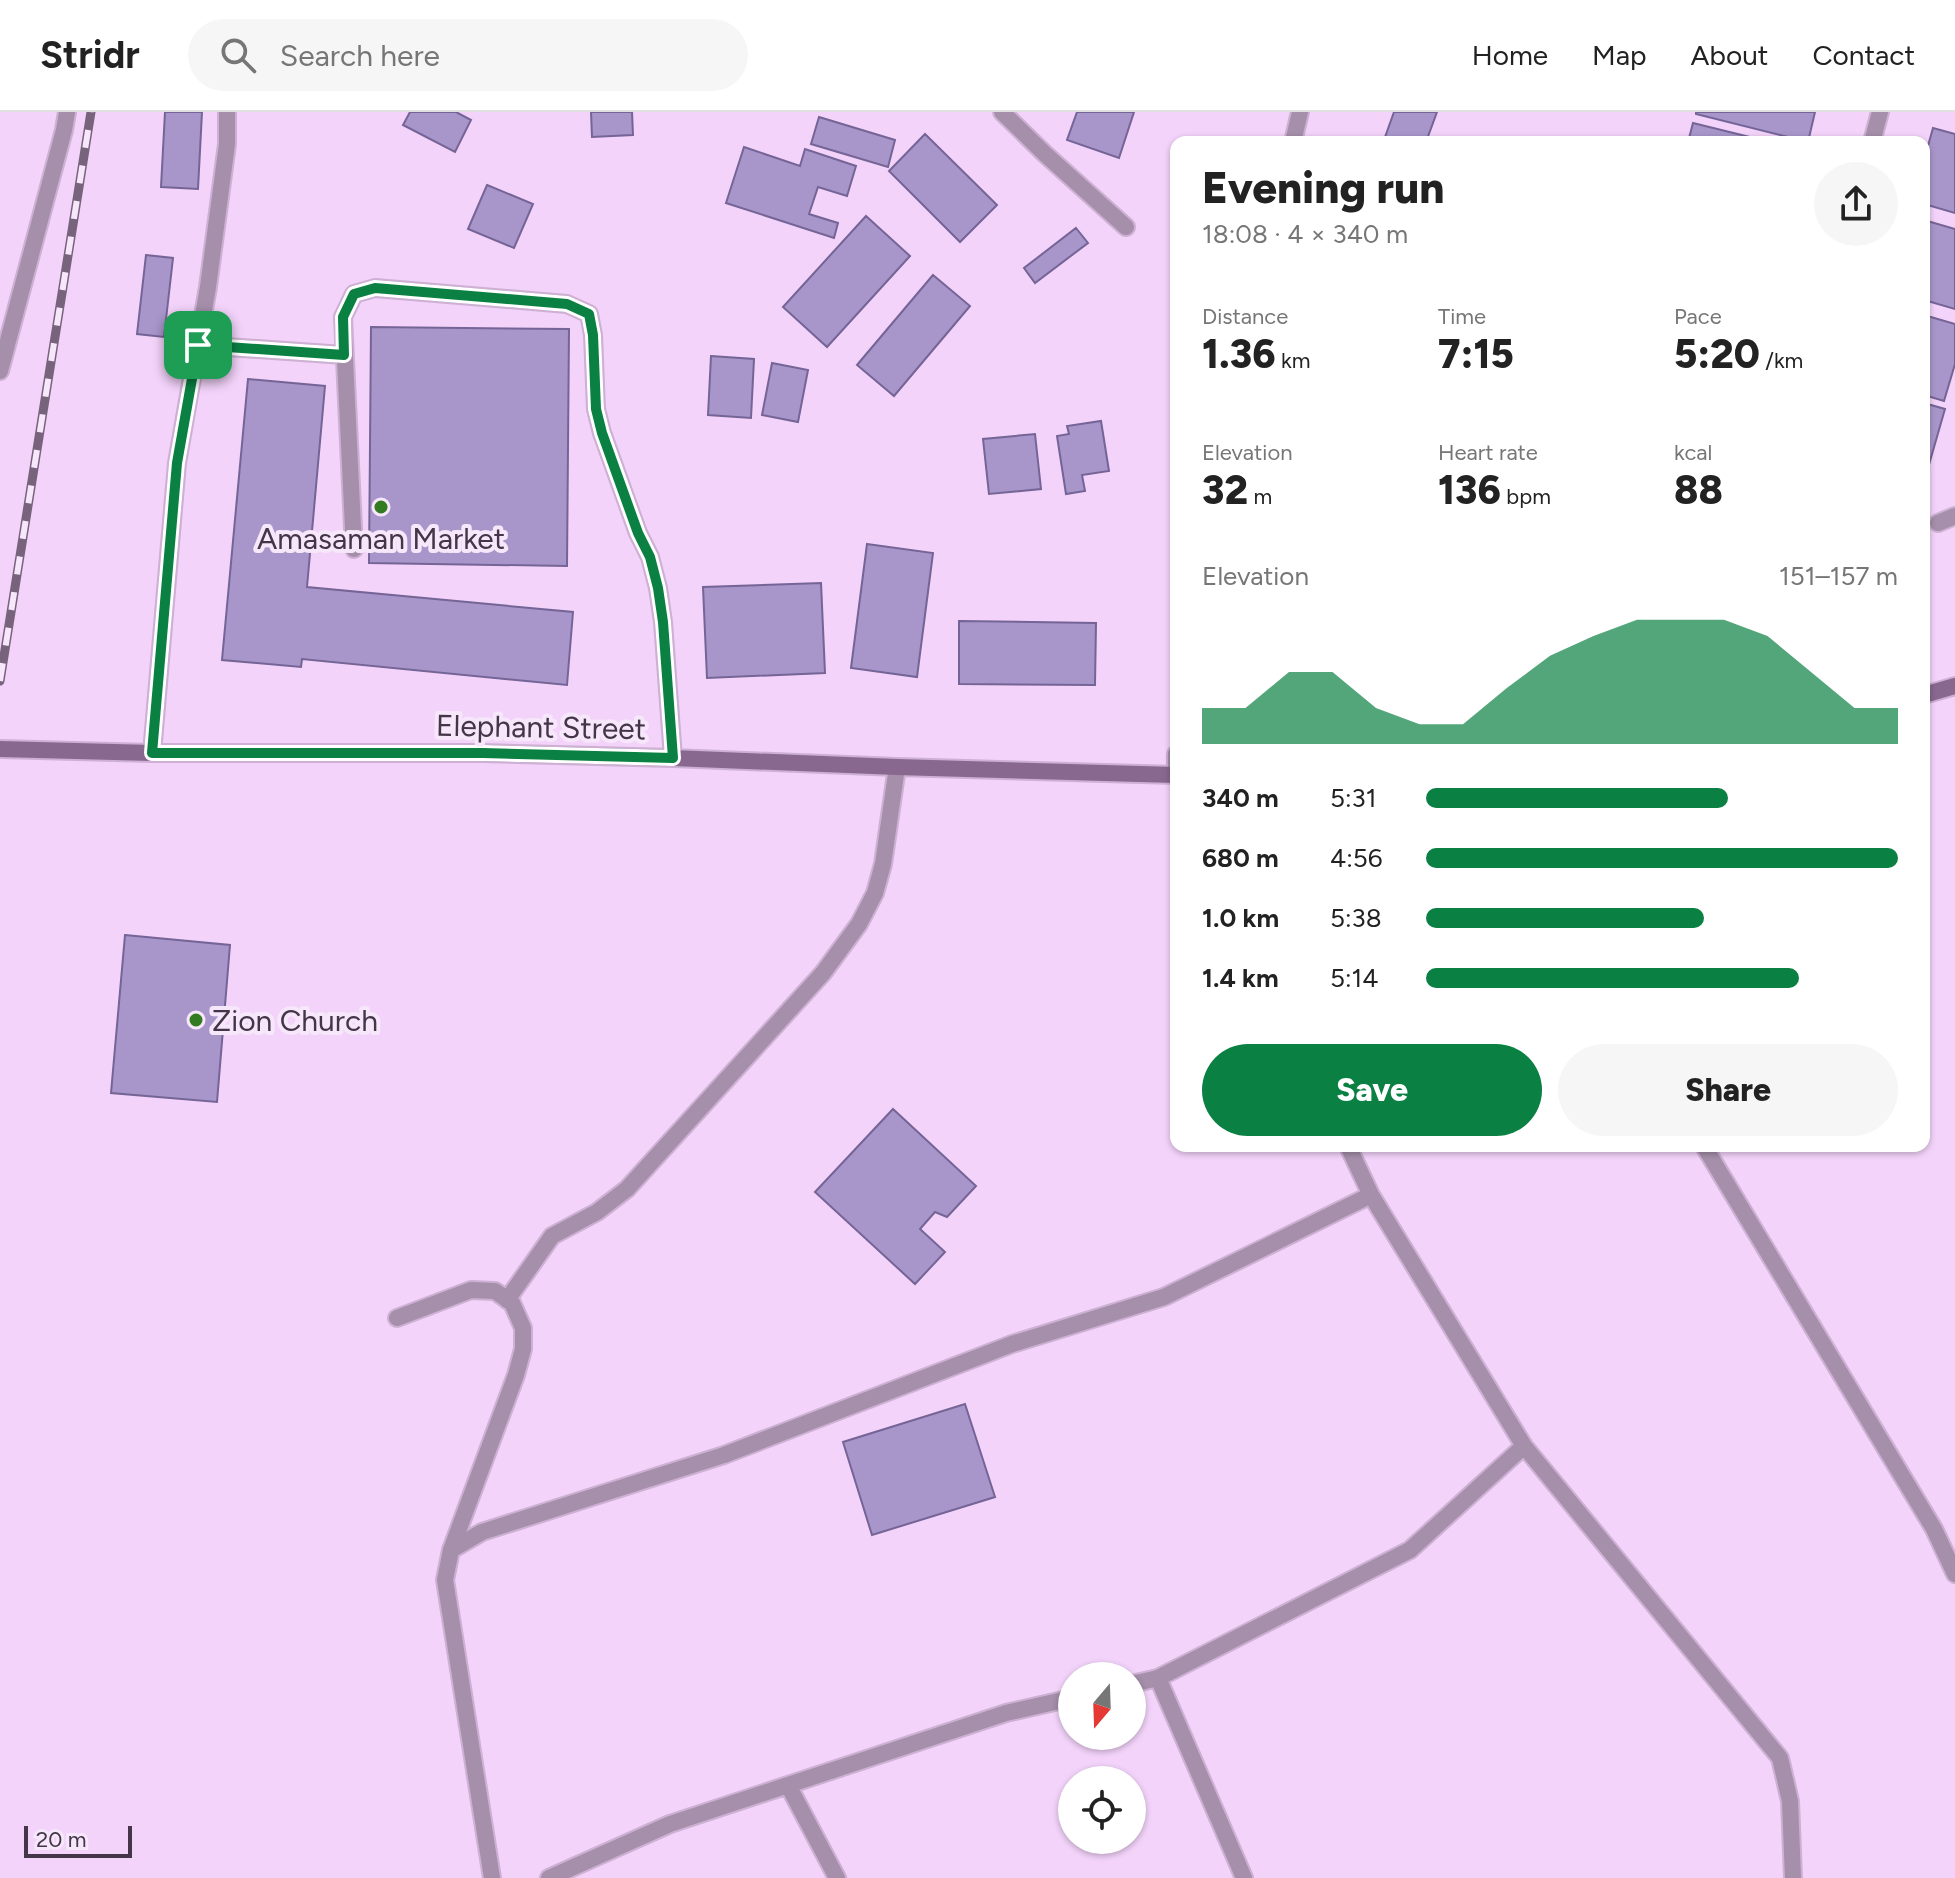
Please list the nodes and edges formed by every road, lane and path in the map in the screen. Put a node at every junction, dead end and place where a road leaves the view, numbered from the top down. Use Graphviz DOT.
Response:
graph roads {
  1 [pos="67,112"];
  2 [pos="227,112"];
  3 [pos="1002,112"];
  4 [pos="1300,112"];
  5 [pos="1880,112"];
  6 [pos="1294,136"];
  7 [pos="1874,136"];
  8 [pos="1126,227"];
  9 [pos="198,345"];
  10 [pos="344,355"];
  11 [pos="0,371"];
  12 [pos="1955,516"];
  13 [pos="1938,523"];
  14 [pos="354,549"];
  15 [pos="1955,686"];
  16 [pos="1930,693"];
  17 [pos="0,749"];
  18 [pos="152,753"];
  19 [pos="673,758"];
  20 [pos="897,767"];
  21 [pos="1170,776"];
  22 [pos="1351,1152"];
  23 [pos="1708,1152"];
  24 [pos="1371,1195"];
  25 [pos="507,1300"];
  26 [pos="397,1318"];
  27 [pos="1524,1446"];
  28 [pos="451,1550"];
  29 [pos="1955,1574"];
  30 [pos="1158,1678"];
  31 [pos="1146,1681"];
  32 [pos="1058,1701"];
  33 [pos="788,1785"];
  34 [pos="492,1878"];
  35 [pos="549,1878"];
  36 [pos="837,1878"];
  37 [pos="1244,1878"];
  38 [pos="1793,1878"];
  1 -- 11 [label="street"];
  2 -- 9 [label="street"];
  3 -- 8 [label="street"];
  4 -- 6 [label="street"];
  5 -- 7 [label="street"];
  9 -- 10 [label="street"];
  9 -- 18 [label="street"];
  10 -- 14 [label="street"];
  10 -- 19 [label="street"];
  12 -- 13 [label="street"];
  15 -- 16 [label="main road"];
  17 -- 18 [label="main road, Elephant Street"];
  18 -- 19 [label="main road, Elephant Street"];
  19 -- 20 [label="main road, Elephant Street"];
  20 -- 21 [label="main road, Elephant Street"];
  20 -- 25 [label="street"];
  22 -- 24 [label="street"];
  23 -- 29 [label="street"];
  24 -- 27 [label="street"];
  24 -- 28 [label="street"];
  25 -- 26 [label="street"];
  25 -- 28 [label="street"];
  27 -- 30 [label="street"];
  27 -- 38 [label="street"];
  28 -- 34 [label="street"];
  30 -- 31 [label="street"];
  30 -- 37 [label="street"];
  32 -- 33 [label="street"];
  33 -- 35 [label="street"];
  33 -- 36 [label="street"];
}
